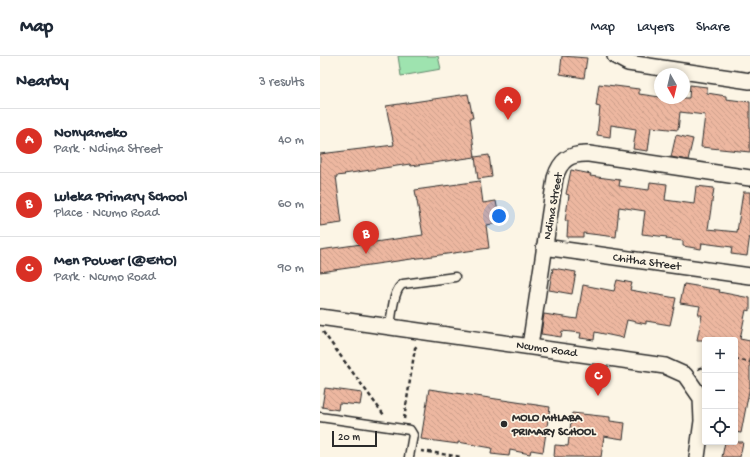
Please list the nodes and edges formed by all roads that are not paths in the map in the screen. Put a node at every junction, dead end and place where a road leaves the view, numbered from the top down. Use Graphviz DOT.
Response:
graph roads {
  1 [pos="616,56"];
  2 [pos="750,80"];
  3 [pos="750,178"];
  4 [pos="544,247"];
  5 [pos="750,276"];
  6 [pos="455,277"];
  7 [pos="320,317"];
  8 [pos="390,326"];
  9 [pos="530,346"];
  10 [pos="320,417"];
  11 [pos="409,453"];
  12 [pos="697,457"];
  1 -- 2 [label="street"];
  3 -- 4 [label="street, Ndima Street"];
  4 -- 5 [label="street, Chitha Street"];
  4 -- 9 [label="street, Ndima Street"];
  6 -- 8 [label="lane"];
  7 -- 8 [label="street, Ncumo Road"];
  8 -- 9 [label="street, Ncumo Road"];
  9 -- 12 [label="street, Ncumo Road"];
  10 -- 11 [label="lane"];
}
